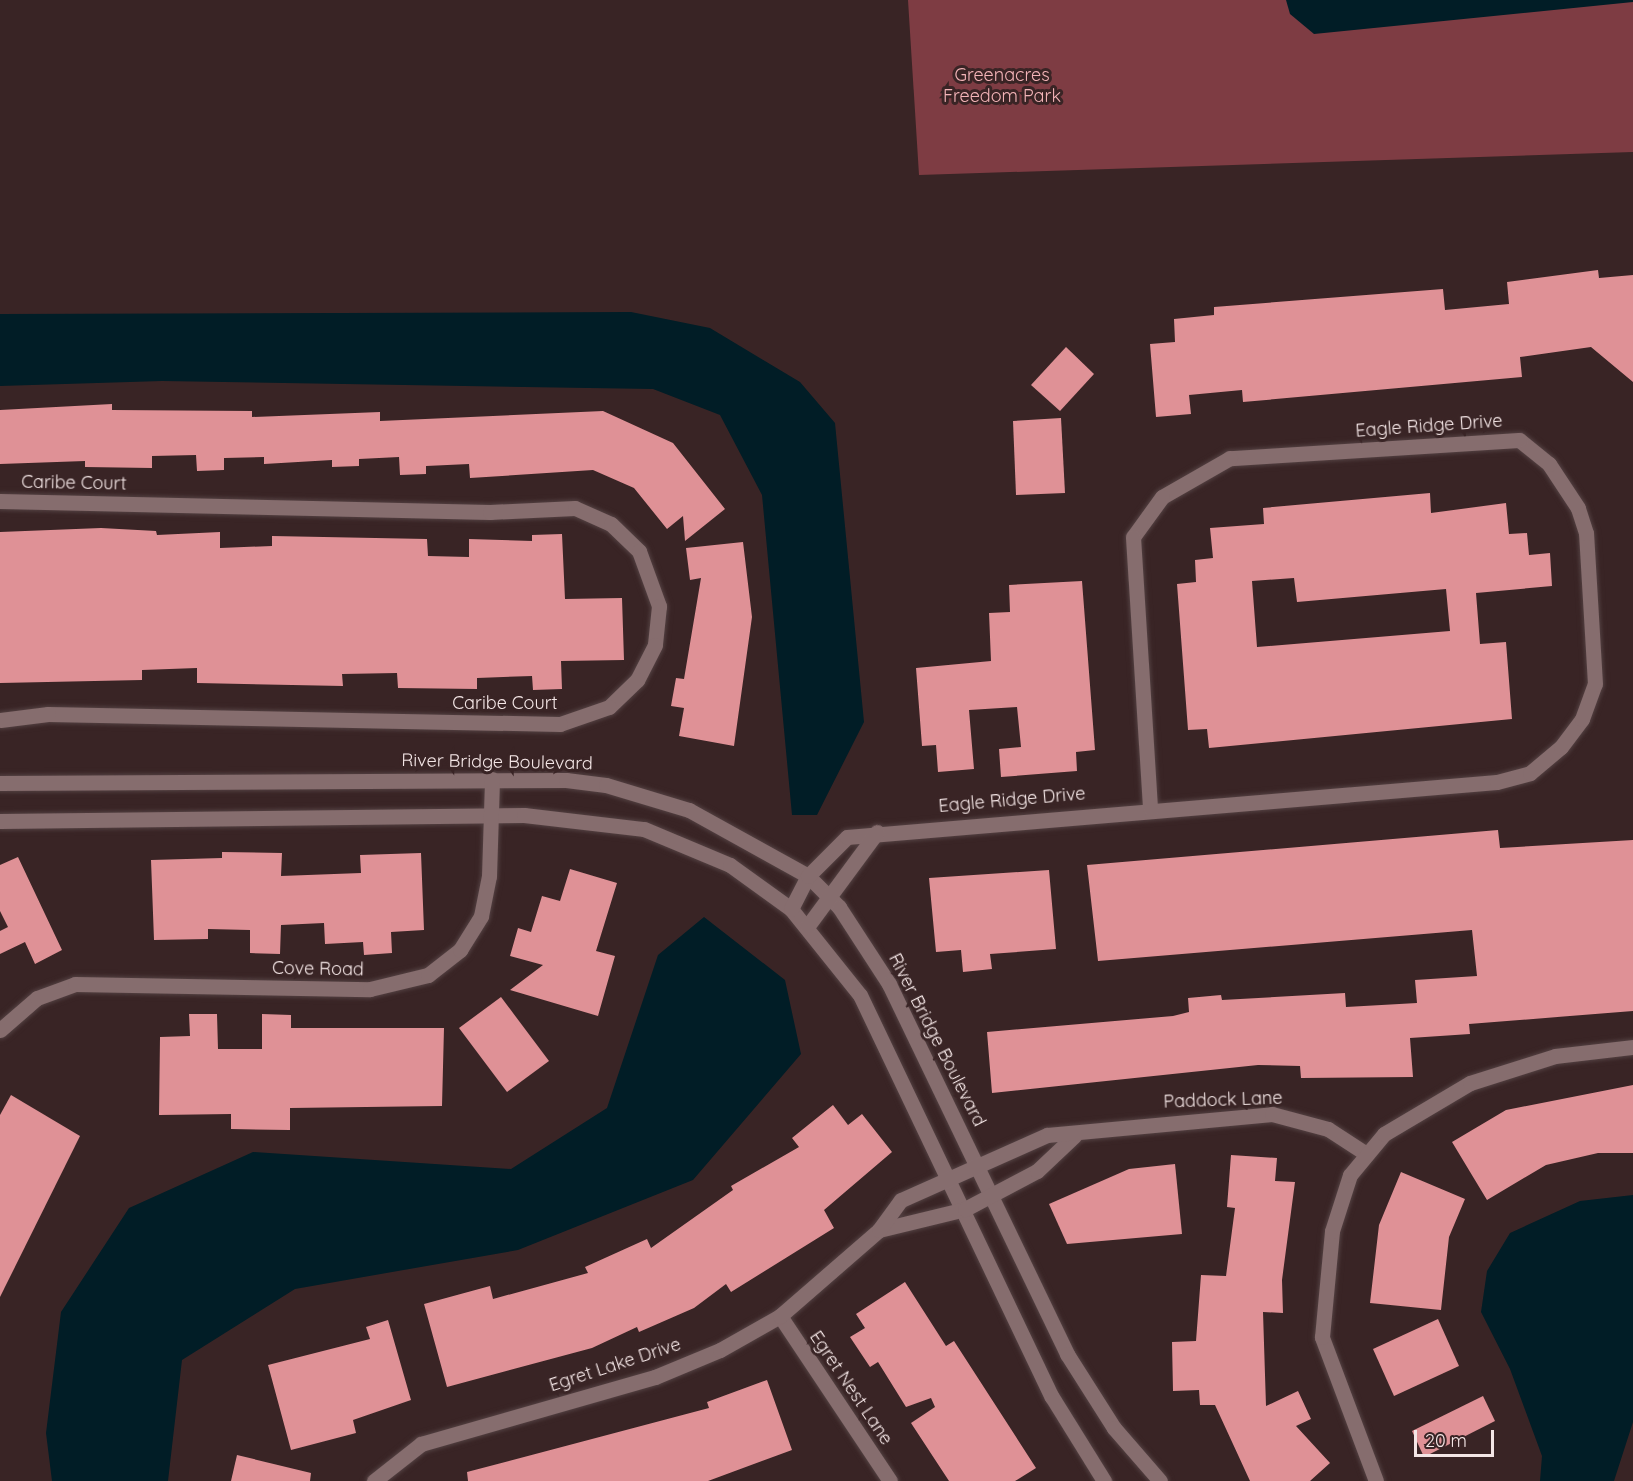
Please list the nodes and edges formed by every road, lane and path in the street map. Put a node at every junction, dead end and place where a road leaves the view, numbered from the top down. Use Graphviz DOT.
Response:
graph roads {
  1 [pos="0,501"];
  2 [pos="0,720"];
  3 [pos="492,779"];
  4 [pos="0,783"];
  5 [pos="1150,808"];
  6 [pos="491,814"];
  7 [pos="0,821"];
  8 [pos="877,832"];
  9 [pos="808,876"];
  10 [pos="828,896"];
  11 [pos="791,909"];
  12 [pos="807,927"];
  13 [pos="0,1030"];
  14 [pos="1633,1047"];
  15 [pos="1074,1136"];
  16 [pos="1365,1153"];
  17 [pos="979,1164"];
  18 [pos="951,1178"];
  19 [pos="992,1192"];
  20 [pos="965,1209"];
  21 [pos="879,1230"];
  22 [pos="780,1316"];
  23 [pos="374,1481"];
  24 [pos="890,1481"];
  25 [pos="1104,1481"];
  26 [pos="1160,1481"];
  27 [pos="1376,1481"];
  1 -- 2 [label="street, Caribe Court"];
  3 -- 4 [label="street, River Bridge Boulevard"];
  3 -- 6 [label="street, Cove Road"];
  3 -- 9 [label="street, River Bridge Boulevard"];
  5 -- 5 [label="street, Eagle Ridge Drive"];
  5 -- 8 [label="street, Eagle Ridge Drive"];
  6 -- 7 [label="street"];
  6 -- 11 [label="street"];
  6 -- 13 [label="street, Cove Road"];
  8 -- 9 [label="street, Eagle Ridge Drive"];
  8 -- 10 [label="street"];
  9 -- 10 [label="street, River Bridge Boulevard"];
  9 -- 11 [label="street, Eagle Ridge Drive"];
  10 -- 12 [label="street"];
  10 -- 17 [label="street, River Bridge Boulevard"];
  11 -- 12 [label="street"];
  12 -- 18 [label="street"];
  14 -- 16 [label="street"];
  15 -- 16 [label="street, Paddock Lane"];
  15 -- 17 [label="street, Paddock Lane"];
  15 -- 19 [label="street"];
  16 -- 27 [label="street"];
  17 -- 18 [label="street, Egret Lake Drive"];
  17 -- 19 [label="street, River Bridge Boulevard"];
  18 -- 20 [label="street"];
  18 -- 21 [label="street, Egret Lake Drive"];
  19 -- 20 [label="street, Egret Lake Drive"];
  19 -- 26 [label="street, River Bridge Boulevard"];
  20 -- 21 [label="street, Egret Lake Drive"];
  20 -- 25 [label="street"];
  21 -- 22 [label="street, Egret Lake Drive"];
  22 -- 23 [label="street, Egret Lake Drive"];
  22 -- 24 [label="street, Egret Nest Lane"];
}
